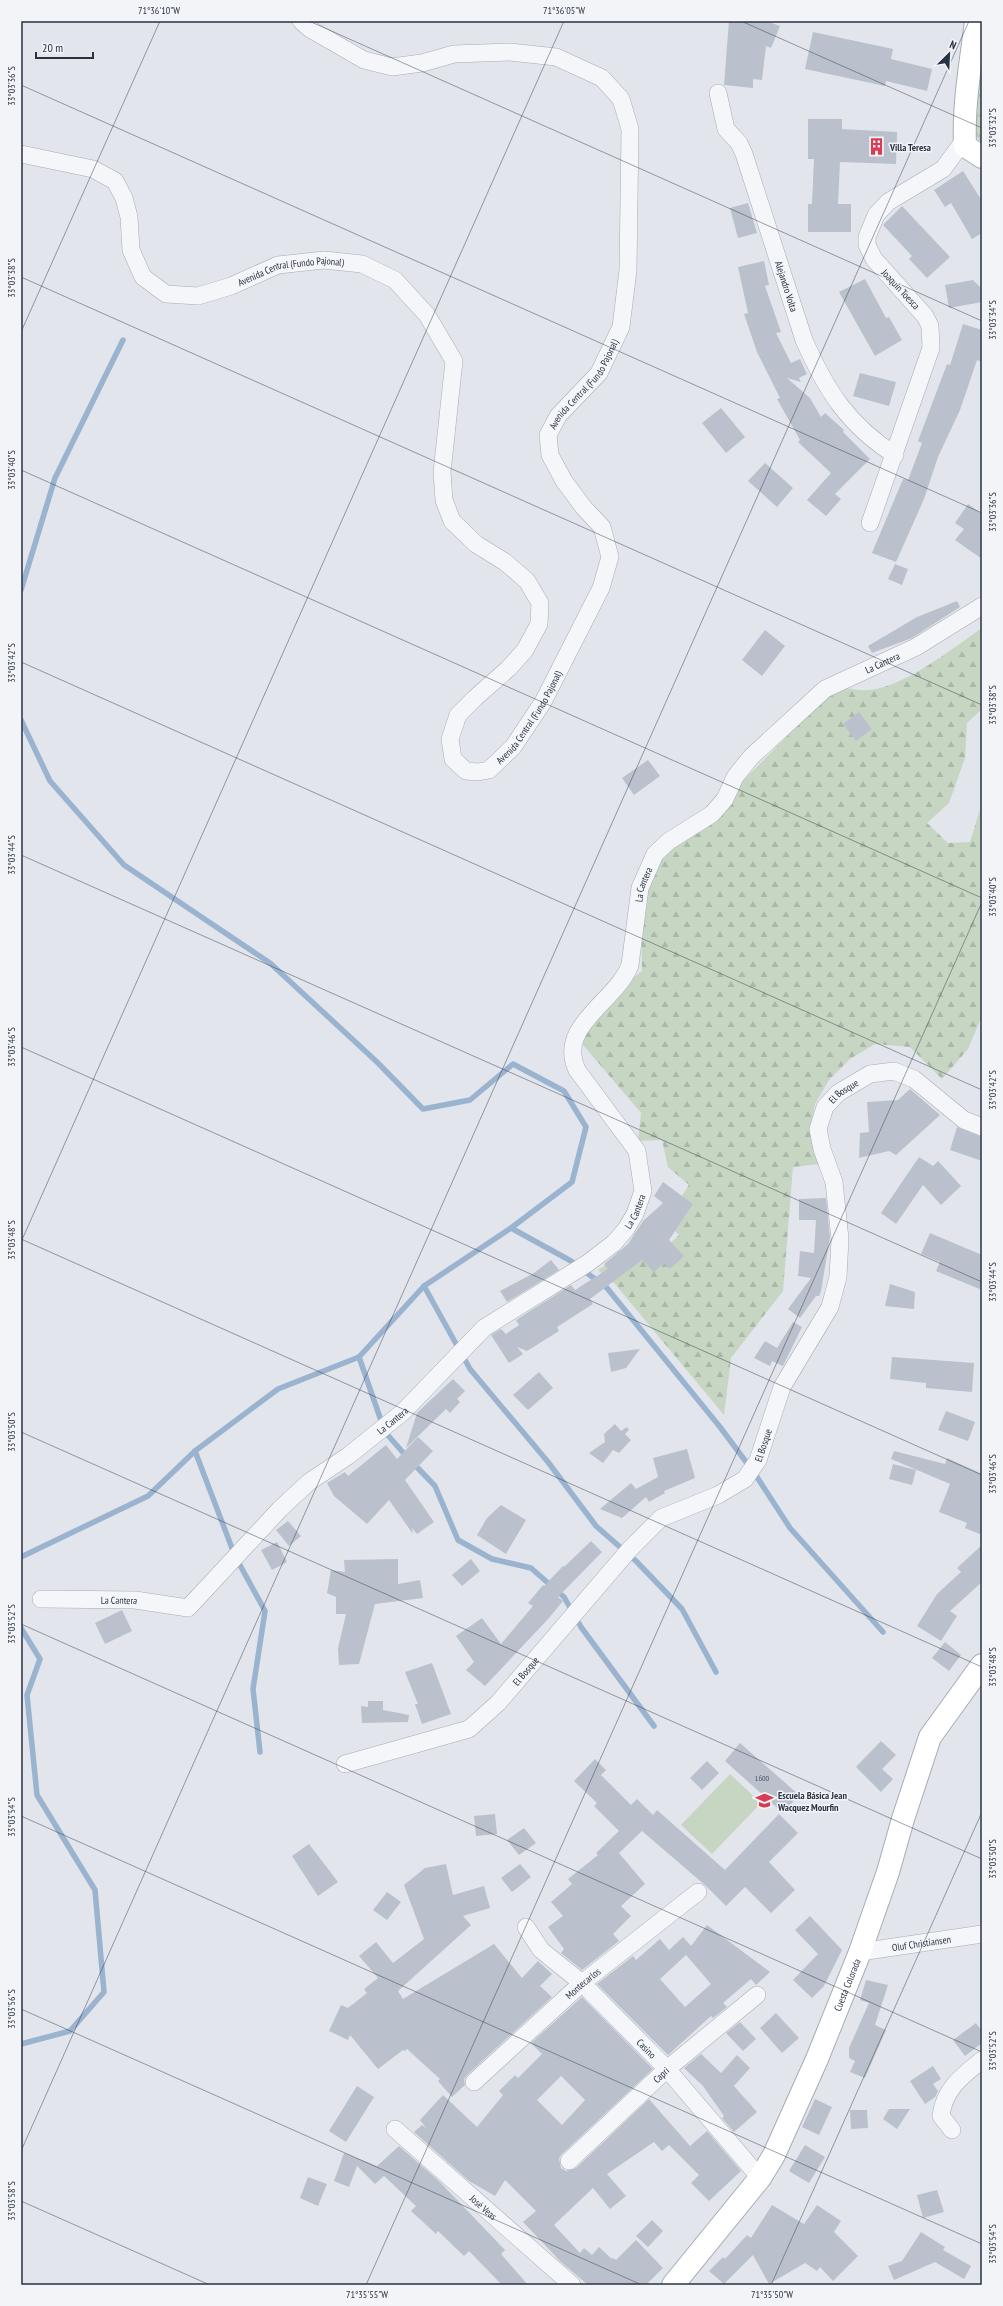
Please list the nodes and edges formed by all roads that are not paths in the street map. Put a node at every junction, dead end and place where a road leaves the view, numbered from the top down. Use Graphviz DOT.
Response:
graph roads {
  1 [pos="301,21"];
  2 [pos="976,21"];
  3 [pos="718,93"];
  4 [pos="965,139"];
  5 [pos="21,154"];
  6 [pos="982,157"];
  7 [pos="895,456"];
  8 [pos="870,523"];
  9 [pos="982,606"];
  10 [pos="982,1127"];
  11 [pos="41,1599"];
  12 [pos="982,1665"];
  13 [pos="345,1764"];
  14 [pos="698,1892"];
  15 [pos="526,1927"];
  16 [pos="982,1934"];
  17 [pos="860,1952"];
  18 [pos="582,1983"];
  19 [pos="758,1995"];
  20 [pos="982,2060"];
  21 [pos="667,2069"];
  22 [pos="474,2082"];
  23 [pos="395,2130"];
  24 [pos="952,2130"];
  25 [pos="569,2160"];
  26 [pos="760,2178"];
  27 [pos="572,2285"];
  28 [pos="673,2285"];
  1 -- 5 [label="street, Avenida Central (Fundo Pajonal)"];
  2 -- 4 [label="street"];
  3 -- 7 [label="street, Alejandro Volta"];
  4 -- 6 [label="street"];
  4 -- 7 [label="street, Joaquín Toesca"];
  7 -- 8 [label="street, Joaquín Toesca"];
  9 -- 11 [label="street, La Cantera"];
  10 -- 13 [label="street, El Bosque"];
  12 -- 17 [label="street, Cuesta Colorada"];
  14 -- 18 [label="street, Montecarlos"];
  15 -- 18 [label="street, Casino"];
  16 -- 17 [label="street, Oluf Christiansen"];
  17 -- 26 [label="street, Cuesta Colorada"];
  18 -- 21 [label="street, Casino"];
  18 -- 22 [label="street, Montecarlos"];
  19 -- 21 [label="street, Capri"];
  20 -- 24 [label="street"];
  21 -- 25 [label="street, Capri"];
  21 -- 26 [label="street, Casino"];
  23 -- 27 [label="street, José Veas"];
  26 -- 28 [label="street, Cuesta Colorada"];
}
